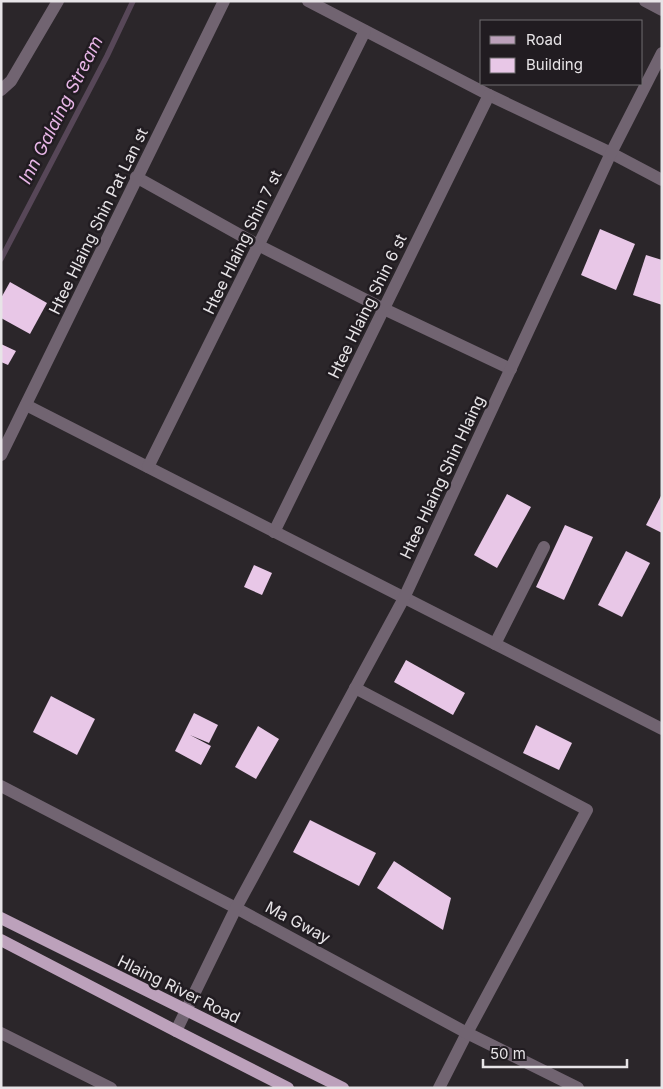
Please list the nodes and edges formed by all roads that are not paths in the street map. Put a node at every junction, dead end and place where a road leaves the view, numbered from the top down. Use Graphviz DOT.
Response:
graph roads {
  1 [pos="58,1"];
  2 [pos="224,1"];
  3 [pos="645,1"];
  4 [pos="313,2"];
  5 [pos="662,10"];
  6 [pos="365,31"];
  7 [pos="662,53"];
  8 [pos="6,79"];
  9 [pos="1,90"];
  10 [pos="489,95"];
  11 [pos="611,153"];
  12 [pos="136,177"];
  13 [pos="662,180"];
  14 [pos="258,245"];
  15 [pos="384,308"];
  16 [pos="511,369"];
  17 [pos="26,405"];
  18 [pos="1,455"];
  19 [pos="148,467"];
  20 [pos="274,532"];
  21 [pos="544,547"];
  22 [pos="404,598"];
  23 [pos="495,644"];
  24 [pos="355,688"];
  25 [pos="662,729"];
  26 [pos="1,786"];
  27 [pos="236,908"];
  28 [pos="1,918"];
  29 [pos="1,940"];
  30 [pos="185,1010"];
  31 [pos="176,1031"];
  32 [pos="1,1033"];
  33 [pos="467,1033"];
  34 [pos="111,1088"];
  35 [pos="288,1088"];
  36 [pos="343,1088"];
  37 [pos="439,1088"];
  38 [pos="578,1088"];
  1 -- 8 [label="street"];
  2 -- 12 [label="street, Htee Hlaing Shin Pat Lan st"];
  3 -- 5 [label="street"];
  4 -- 6 [label="street"];
  6 -- 10 [label="street"];
  6 -- 14 [label="street, Htee Hlaing Shin 7 st"];
  7 -- 11 [label="street, Htee Hlaing Shin Hlaing"];
  8 -- 9 [label="street"];
  10 -- 11 [label="street"];
  10 -- 15 [label="street, Htee Hlaing Shin 6 st"];
  11 -- 13 [label="street"];
  11 -- 16 [label="street, Htee Hlaing Shin Hlaing"];
  12 -- 14 [label="street"];
  12 -- 17 [label="street, Htee Hlaing Shin Pat Lan st"];
  14 -- 15 [label="street"];
  14 -- 19 [label="street, Htee Hlaing Shin 7 st"];
  15 -- 16 [label="street"];
  15 -- 20 [label="street, Htee Hlaing Shin 6 st"];
  16 -- 22 [label="street, Htee Hlaing Shin Hlaing"];
  17 -- 18 [label="street, Htee Hlaing Shin Pat Lan st"];
  17 -- 19 [label="street"];
  19 -- 20 [label="street"];
  20 -- 22 [label="street"];
  21 -- 23 [label="street"];
  22 -- 23 [label="street"];
  22 -- 24 [label="street, Htee Hlaing Shin Hlaing"];
  23 -- 25 [label="street"];
  24 -- 27 [label="street, Htee Hlaing Shin Hlaing"];
  24 -- 33 [label="street"];
  26 -- 27 [label="street, Ma Gway"];
  27 -- 30 [label="street, Htee Hlaing Shin Hlaing"];
  27 -- 33 [label="street, Ma Gway"];
  28 -- 30 [label="main road, Hlaing River Road"];
  29 -- 31 [label="main road"];
  30 -- 31 [label="street, Htee Hlaing Shin Hlaing"];
  30 -- 36 [label="main road, Hlaing River Road"];
  31 -- 35 [label="main road"];
  32 -- 34 [label="street"];
  33 -- 37 [label="street"];
  33 -- 38 [label="street, Ma Gway"];
}
